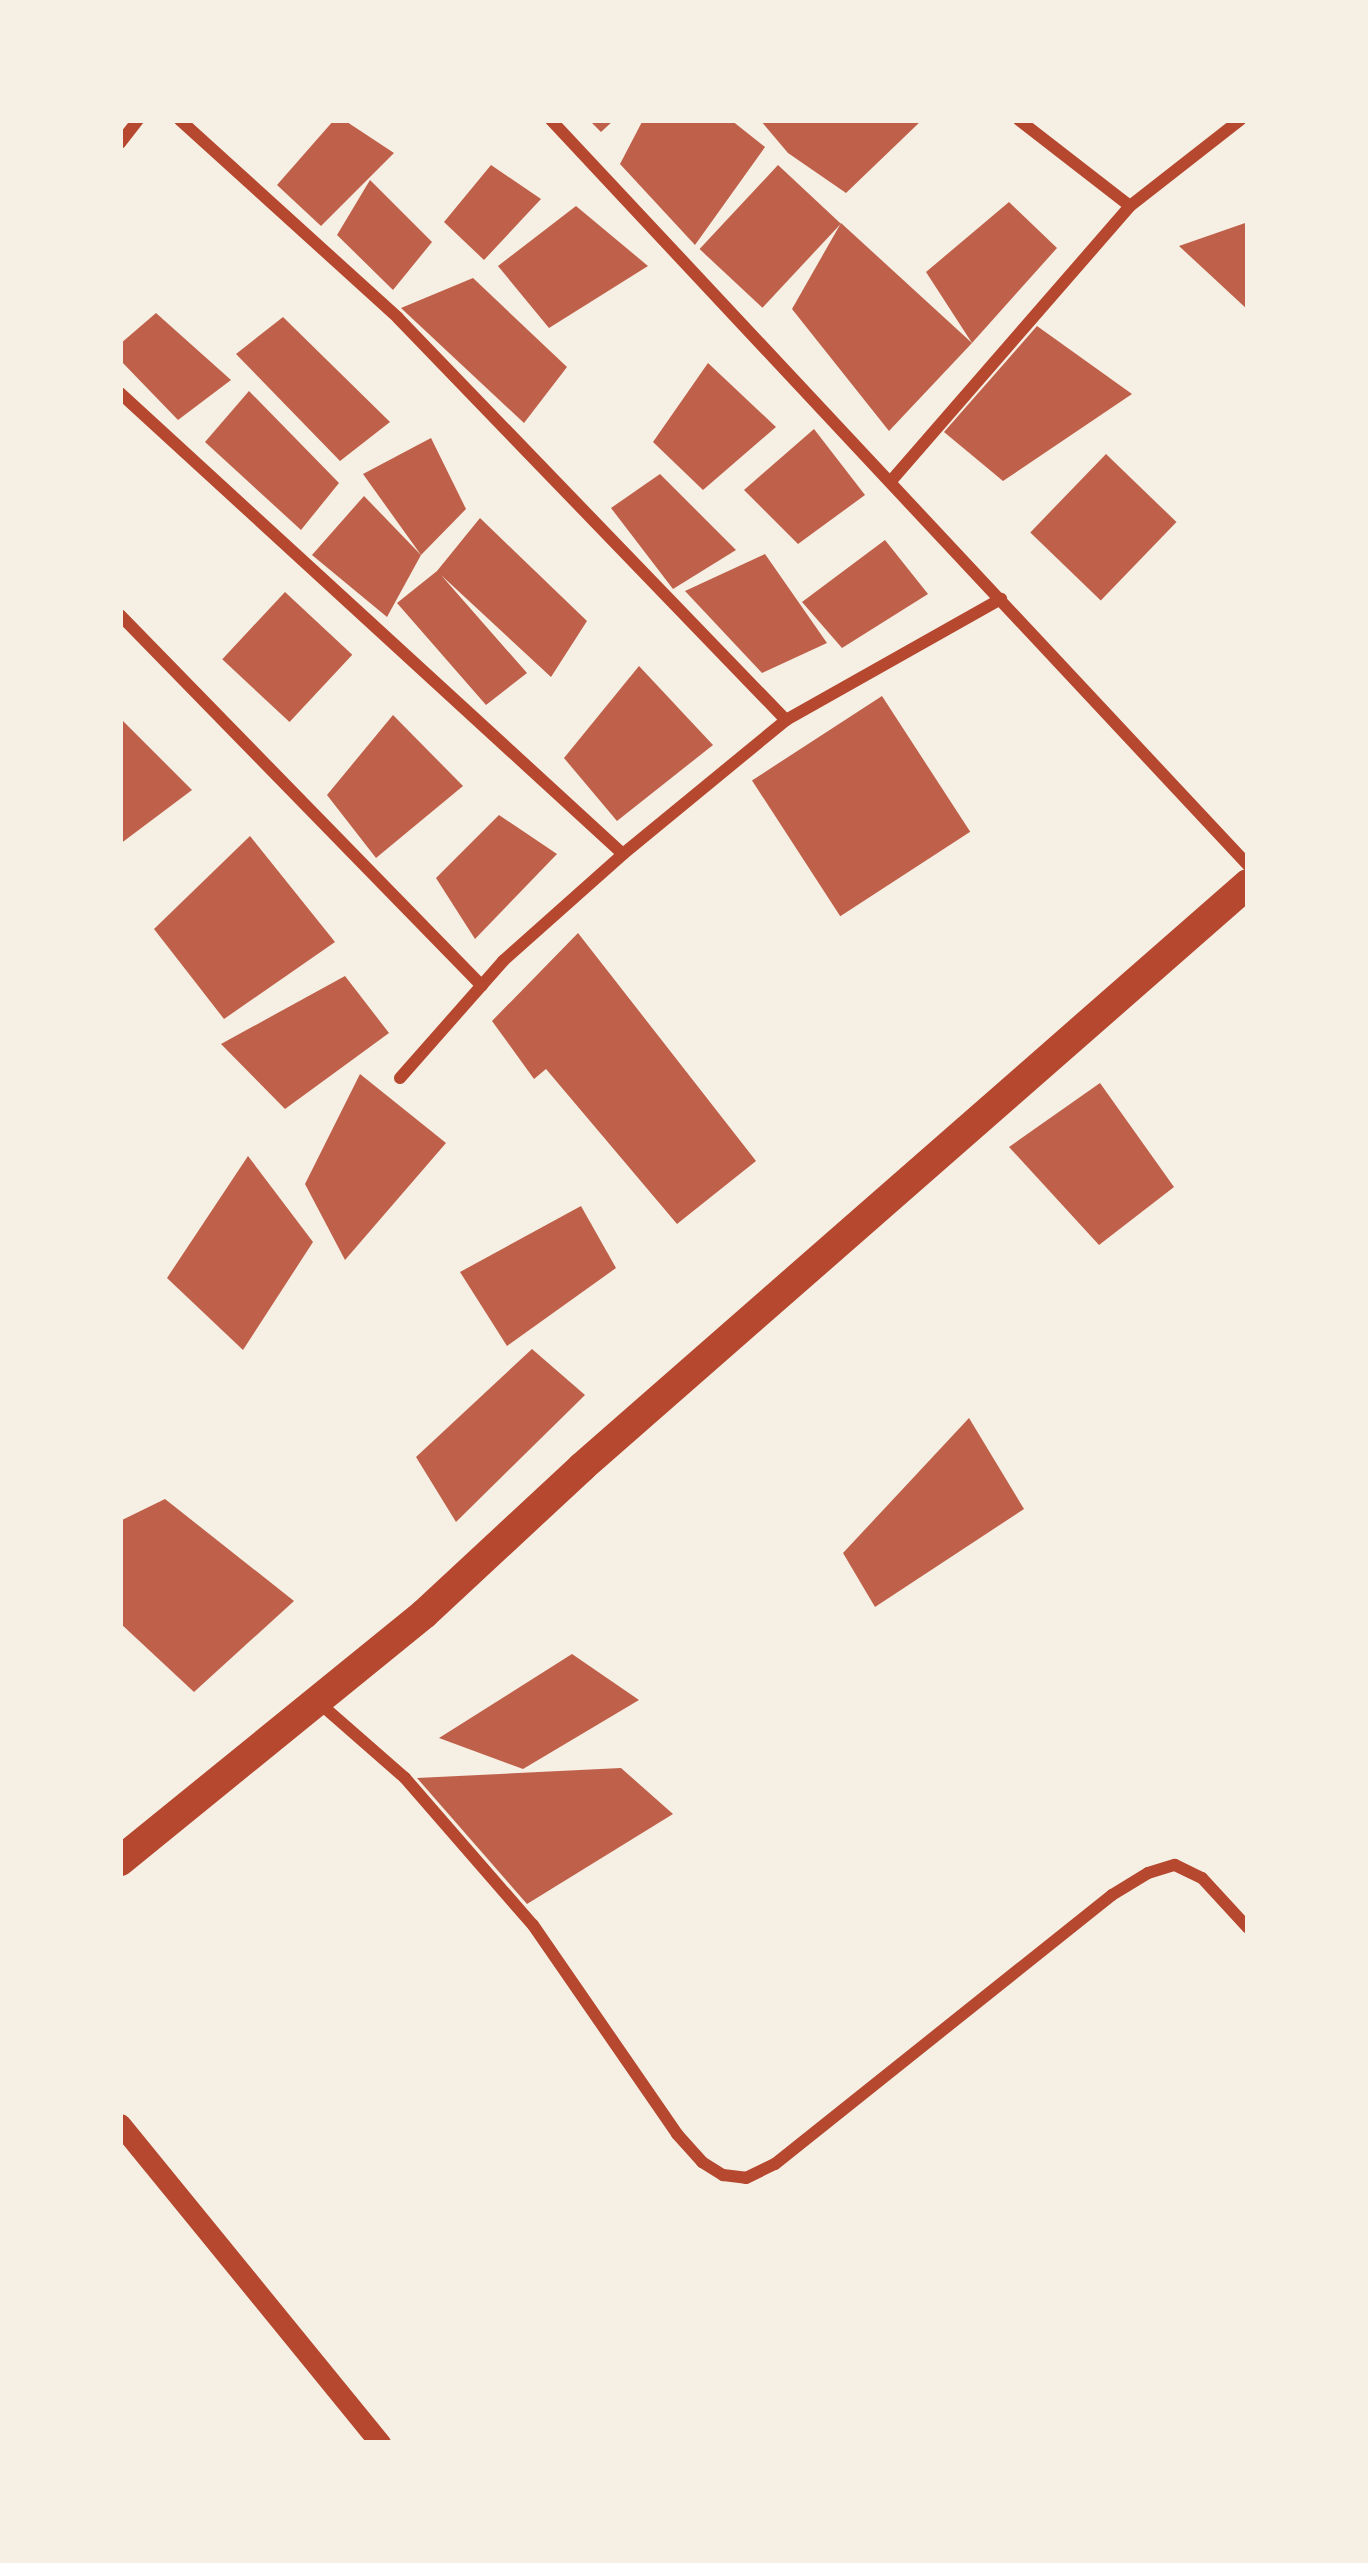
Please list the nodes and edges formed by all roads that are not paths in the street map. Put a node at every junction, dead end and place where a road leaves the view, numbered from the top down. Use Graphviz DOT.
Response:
graph roads {
  1 [pos="138,120"];
  2 [pos="180,120"];
  3 [pos="551,120"];
  4 [pos="1019,120"];
  5 [pos="1240,120"];
  6 [pos="120,143"];
  7 [pos="1130,206"];
  8 [pos="120,393"];
  9 [pos="891,481"];
  10 [pos="1000,598"];
  11 [pos="120,615"];
  12 [pos="787,720"];
  13 [pos="622,854"];
  14 [pos="1248,865"];
  15 [pos="1248,884"];
  16 [pos="482,986"];
  17 [pos="400,1078"];
  18 [pos="316,1700"];
  19 [pos="120,1861"];
  20 [pos="1248,1928"];
  21 [pos="120,2124"];
  22 [pos="380,2443"];
  1 -- 6 [label="street"];
  2 -- 12 [label="street"];
  3 -- 9 [label="street"];
  4 -- 7 [label="street"];
  5 -- 7 [label="street"];
  7 -- 9 [label="street"];
  8 -- 13 [label="street"];
  9 -- 10 [label="street"];
  10 -- 12 [label="street"];
  10 -- 14 [label="street"];
  11 -- 16 [label="street"];
  12 -- 13 [label="street"];
  13 -- 16 [label="street"];
  15 -- 18 [label="main road"];
  16 -- 17 [label="street"];
  18 -- 19 [label="main road"];
  18 -- 20 [label="street"];
  21 -- 22 [label="street"];
}
